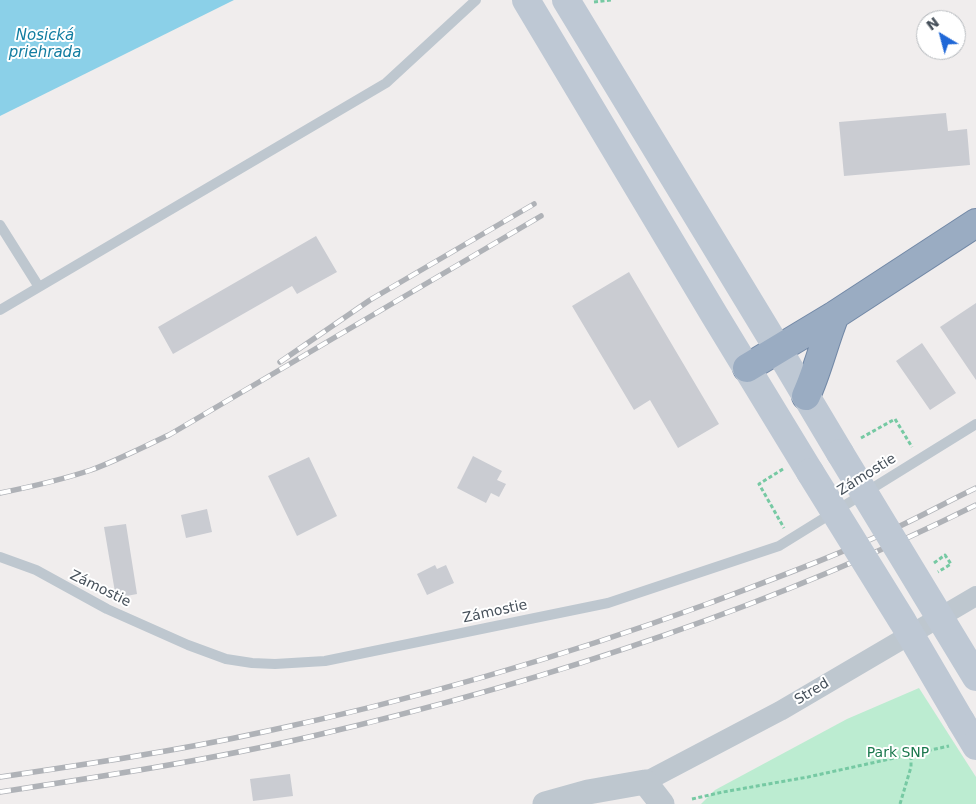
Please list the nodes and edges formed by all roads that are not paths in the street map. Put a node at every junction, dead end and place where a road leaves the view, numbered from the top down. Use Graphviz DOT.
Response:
graph roads {
  1 [pos="476,0"];
  2 [pos="526,0"];
  3 [pos="577,2"];
  4 [pos="976,223"];
  5 [pos="0,225"];
  6 [pos="39,287"];
  7 [pos="0,310"];
  8 [pos="835,315"];
  9 [pos="778,349"];
  10 [pos="747,368"];
  11 [pos="806,396"];
  12 [pos="976,424"];
  13 [pos="0,557"];
  14 [pos="976,596"];
  15 [pos="976,677"];
  16 [pos="965,737"];
  17 [pos="641,793"];
  18 [pos="545,804"];
  19 [pos="609,804"];
  20 [pos="662,804"];
  1 -- 6 [label="lane"];
  2 -- 10 [label="main road"];
  3 -- 9 [label="main road"];
  4 -- 8 [label="highway"];
  5 -- 6 [label="lane"];
  6 -- 7 [label="lane"];
  8 -- 9 [label="highway"];
  8 -- 11 [label="highway"];
  9 -- 10 [label="highway"];
  9 -- 11 [label="main road"];
  10 -- 16 [label="main road, bridge"];
  11 -- 15 [label="main road, bridge"];
  12 -- 13 [label="lane, Zámostie"];
  14 -- 17 [label="street, Stred"];
  17 -- 18 [label="street"];
  17 -- 19 [label="street"];
  17 -- 20 [label="street"];
}
